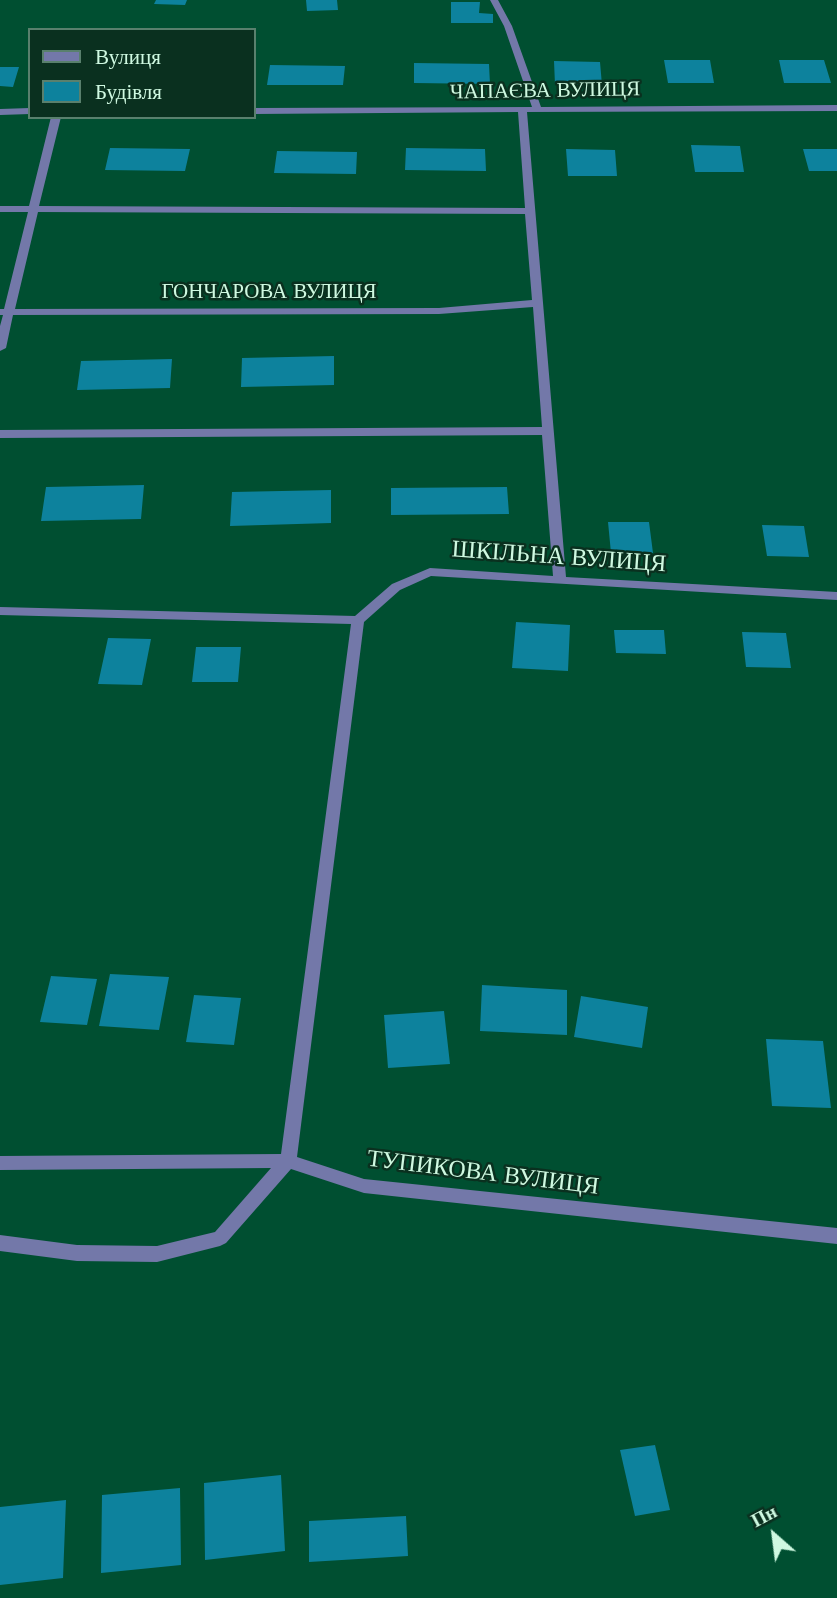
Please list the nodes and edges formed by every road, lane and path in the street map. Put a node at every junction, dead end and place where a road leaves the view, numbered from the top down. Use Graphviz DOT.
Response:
graph roads {
  1 [pos="494,0"];
  2 [pos="837,108"];
  3 [pos="522,109"];
  4 [pos="537,109"];
  5 [pos="28,111"];
  6 [pos="256,111"];
  7 [pos="0,112"];
  8 [pos="55,119"];
  9 [pos="32,208"];
  10 [pos="0,209"];
  11 [pos="530,211"];
  12 [pos="537,303"];
  13 [pos="4,312"];
  14 [pos="0,348"];
  15 [pos="547,432"];
  16 [pos="0,434"];
  17 [pos="559,581"];
  18 [pos="837,596"];
  19 [pos="0,611"];
  20 [pos="358,620"];
  21 [pos="288,1161"];
  22 [pos="0,1163"];
  23 [pos="837,1236"];
  24 [pos="0,1243"];
  1 -- 4 [label="street"];
  2 -- 4 [label="street, ЧАПАЄВА ВУЛИЦЯ"];
  3 -- 4 [label="street, ЧАПАЄВА ВУЛИЦЯ"];
  3 -- 6 [label="street, ЧАПАЄВА ВУЛИЦЯ"];
  3 -- 11 [label="street"];
  5 -- 7 [label="street"];
  8 -- 9 [label="street"];
  9 -- 10 [label="street"];
  9 -- 11 [label="street"];
  9 -- 13 [label="street"];
  11 -- 12 [label="street"];
  12 -- 13 [label="street, ГОНЧАРОВА ВУЛИЦЯ"];
  12 -- 15 [label="street"];
  13 -- 14 [label="street"];
  15 -- 16 [label="street"];
  15 -- 17 [label="street"];
  17 -- 18 [label="street, ШКІЛЬНА ВУЛИЦЯ"];
  17 -- 20 [label="street, ШКІЛЬНА ВУЛИЦЯ"];
  19 -- 20 [label="street"];
  20 -- 21 [label="street"];
  21 -- 22 [label="street, ТУПИКОВА ВУЛИЦЯ"];
  21 -- 23 [label="street, ТУПИКОВА ВУЛИЦЯ"];
  21 -- 24 [label="street"];
}
